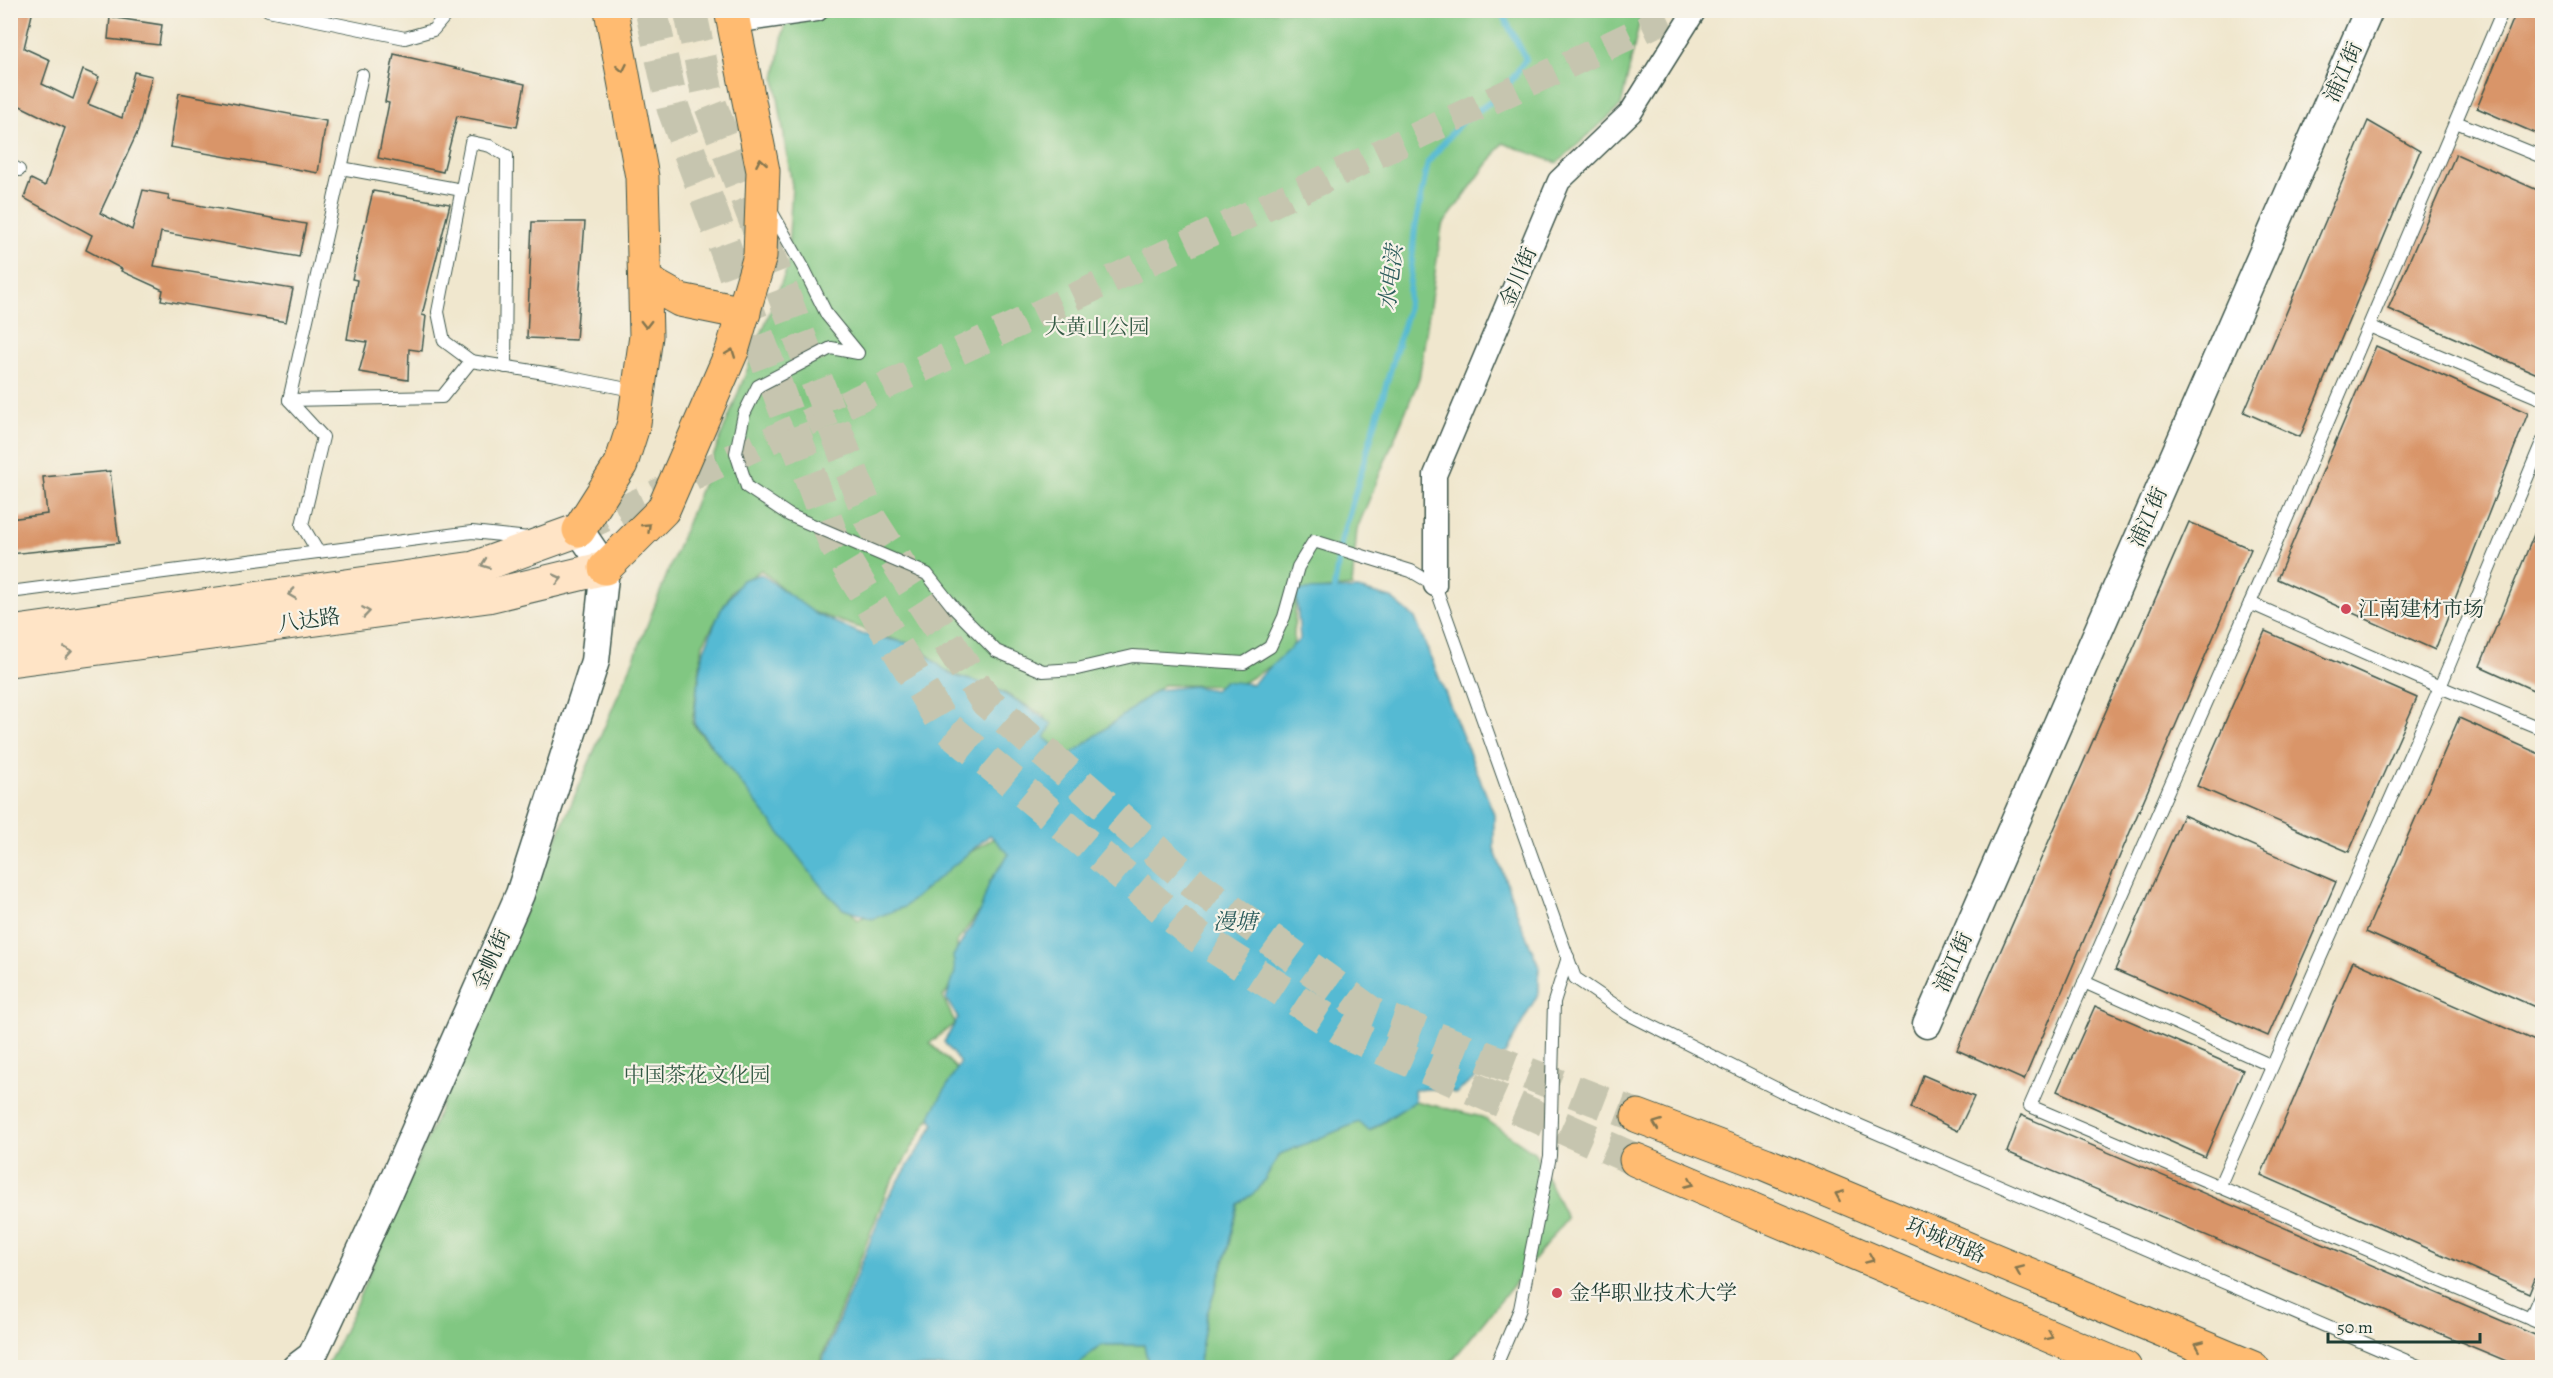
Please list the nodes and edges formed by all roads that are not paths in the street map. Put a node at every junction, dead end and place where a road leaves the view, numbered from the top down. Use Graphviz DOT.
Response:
graph roads {
  1 [pos="268,10"];
  2 [pos="450,10"];
  3 [pos="611,10"];
  4 [pos="817,10"];
  5 [pos="1695,10"];
  6 [pos="2369,10"];
  7 [pos="2503,10"];
  8 [pos="732,16"];
  9 [pos="362,75"];
  10 [pos="2456,122"];
  11 [pos="2542,158"];
  12 [pos="341,168"];
  13 [pos="462,190"];
  14 [pos="762,196"];
  15 [pos="646,281"];
  16 [pos="744,313"];
  17 [pos="2369,326"];
  18 [pos="471,361"];
  19 [pos="506,367"];
  20 [pos="638,392"];
  21 [pos="2542,399"];
  22 [pos="289,400"];
  23 [pos="2542,441"];
  24 [pos="565,535"];
  25 [pos="318,552"];
  26 [pos="605,568"];
  27 [pos="1435,585"];
  28 [pos="10,592"];
  29 [pos="2250,603"];
  30 [pos="10,633"];
  31 [pos="10,660"];
  32 [pos="2440,687"];
  33 [pos="2542,729"];
  34 [pos="1568,957"];
  35 [pos="2084,982"];
  36 [pos="1927,1024"];
  37 [pos="2272,1066"];
  38 [pos="1638,1116"];
  39 [pos="1636,1161"];
  40 [pos="2218,1186"];
  41 [pos="2542,1291"];
  42 [pos="2530,1319"];
  43 [pos="2542,1324"];
  44 [pos="296,1368"];
  45 [pos="1495,1368"];
  46 [pos="2125,1368"];
  47 [pos="2253,1368"];
  48 [pos="2423,1368"];
  1 -- 2 [label="lane"];
  3 -- 15 [label="main road, one-way"];
  4 -- 8 [label="street"];
  5 -- 27 [label="street, 金川街"];
  6 -- 36 [label="street, 浦江街"];
  7 -- 10 [label="lane"];
  14 -- 8 [label="main road, one-way"];
  9 -- 12 [label="lane"];
  10 -- 11 [label="lane"];
  10 -- 17 [label="lane"];
  12 -- 13 [label="lane"];
  12 -- 22 [label="lane"];
  13 -- 18 [label="lane"];
  13 -- 19 [label="lane"];
  14 -- 16 [label="main road"];
  14 -- 27 [label="lane"];
  15 -- 16 [label="main road"];
  15 -- 20 [label="main road, one-way"];
  26 -- 16 [label="main road, one-way"];
  17 -- 21 [label="lane"];
  17 -- 29 [label="lane"];
  18 -- 19 [label="lane"];
  18 -- 22 [label="lane"];
  19 -- 20 [label="lane"];
  20 -- 24 [label="main road"];
  22 -- 25 [label="lane"];
  23 -- 32 [label="lane"];
  24 -- 25 [label="lane"];
  24 -- 26 [label="street"];
  24 -- 30 [label="main road, one-way"];
  25 -- 28 [label="lane"];
  31 -- 26 [label="main road, 八达路, one-way"];
  26 -- 44 [label="street, 金帆街"];
  27 -- 34 [label="lane"];
  29 -- 32 [label="lane"];
  29 -- 35 [label="lane"];
  32 -- 33 [label="lane"];
  32 -- 37 [label="lane"];
  34 -- 45 [label="lane"];
  34 -- 48 [label="lane"];
  35 -- 37 [label="lane"];
  35 -- 40 [label="lane"];
  37 -- 40 [label="lane"];
  47 -- 38 [label="main road, 环城西路, one-way"];
  39 -- 46 [label="main road, one-way"];
  40 -- 42 [label="lane"];
  41 -- 42 [label="lane"];
  42 -- 43 [label="lane"];
}
